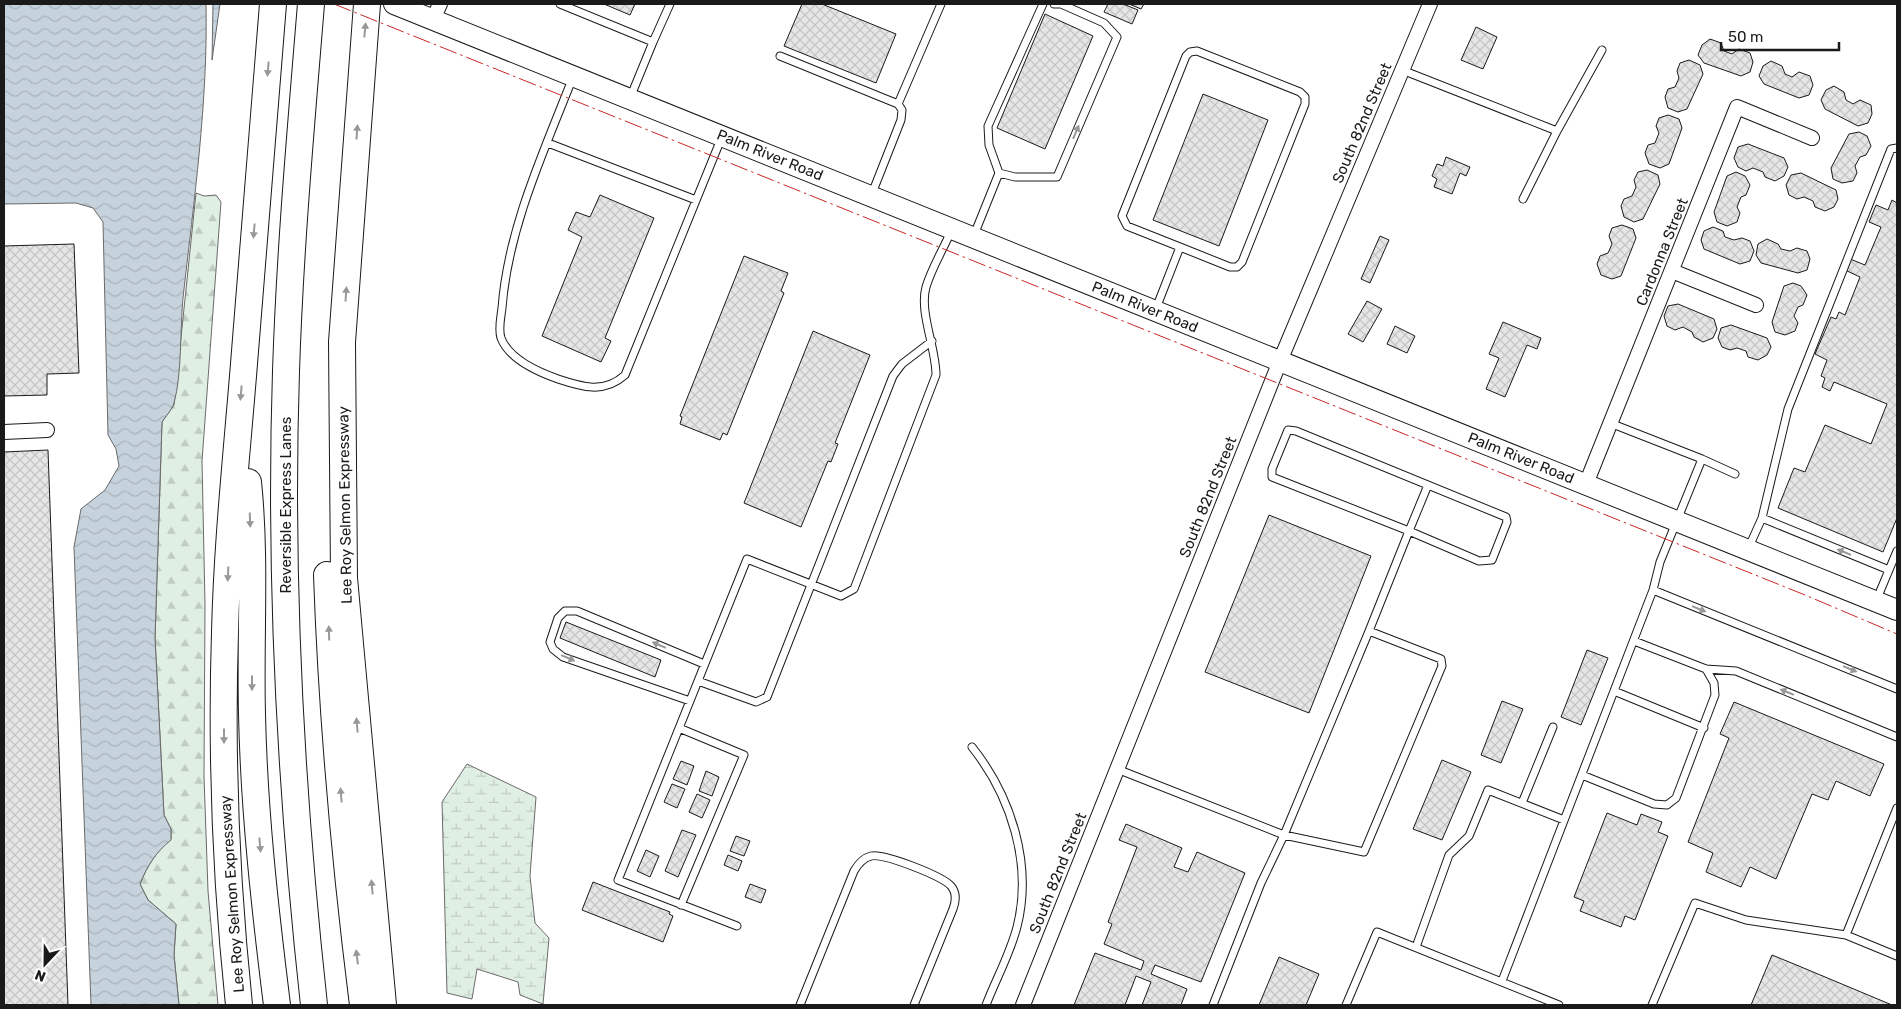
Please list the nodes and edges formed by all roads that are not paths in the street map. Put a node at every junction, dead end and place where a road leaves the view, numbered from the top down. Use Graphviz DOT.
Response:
graph roads {
  1 [pos="311,4"];
  2 [pos="367,4"];
  3 [pos="394,4"];
  4 [pos="560,4"];
  5 [pos="670,4"];
  6 [pos="941,4"];
  7 [pos="1043,4"];
  8 [pos="1054,4"];
  9 [pos="1430,4"];
  10 [pos="272,12"];
  11 [pos="436,12"];
  12 [pos="653,42"];
  13 [pos="1602,50"];
  14 [pos="780,56"];
  15 [pos="1402,70"];
  16 [pos="573,76"];
  17 [pos="630,98"];
  18 [pos="898,104"];
  19 [pos="1557,130"];
  20 [pos="722,136"];
  21 [pos="1812,138"];
  22 [pos="548,143"];
  23 [pos="1897,148"];
  24 [pos="999,173"];
  25 [pos="871,196"];
  26 [pos="696,200"];
  27 [pos="1522,200"];
  28 [pos="952,229"];
  29 [pos="973,238"];
  30 [pos="1180,247"];
  31 [pos="1672,271"];
  32 [pos="1756,305"];
  33 [pos="1155,311"];
  34 [pos="932,341"];
  35 [pos="342,342"];
  36 [pos="1280,361"];
  37 [pos="1610,423"];
  38 [pos="47,430"];
  39 [pos="4,432"];
  40 [pos="238,438"];
  41 [pos="1702,459"];
  42 [pos="1735,474"];
  43 [pos="1428,484"];
  44 [pos="1586,484"];
  45 [pos="1762,518"];
  46 [pos="1677,520"];
  47 [pos="1409,531"];
  48 [pos="1748,549"];
  49 [pos="1897,551"];
  50 [pos="1889,570"];
  51 [pos="810,584"];
  52 [pos="1654,590"];
  53 [pos="1876,601"];
  54 [pos="1897,610"];
  55 [pos="1369,631"];
  56 [pos="1634,641"];
  57 [pos="704,664"];
  58 [pos="1706,669"];
  59 [pos="698,681"];
  60 [pos="1897,689"];
  61 [pos="1614,691"];
  62 [pos="690,701"];
  63 [pos="1553,727"];
  64 [pos="679,728"];
  65 [pos="1704,728"];
  66 [pos="1897,737"];
  67 [pos="972,747"];
  68 [pos="1117,769"];
  69 [pos="1582,775"];
  70 [pos="1522,803"];
  71 [pos="1897,808"];
  72 [pos="1564,820"];
  73 [pos="1284,835"];
  74 [pos="681,905"];
  75 [pos="737,926"];
  76 [pos="1846,935"];
  77 [pos="1416,948"];
  78 [pos="1897,956"];
  79 [pos="1502,981"];
  80 [pos="239,1005"];
  81 [pos="276,1005"];
  82 [pos="314,1005"];
  83 [pos="363,1005"];
  84 [pos="383,1005"];
  85 [pos="800,1005"];
  86 [pos="914,1005"];
  87 [pos="986,1005"];
  88 [pos="1023,1005"];
  89 [pos="1213,1005"];
  90 [pos="1346,1005"];
  91 [pos="1559,1005"];
  92 [pos="1652,1005"];
  1 -- 82 [label="highway, Reversible Express Lanes"];
  35 -- 2 [label="highway, Lee Roy Selmon Expressway, one-way"];
  3 -- 11 [label="street, Palm River Road"];
  4 -- 12 [label="lane"];
  5 -- 12 [label="lane"];
  6 -- 18 [label="lane"];
  7 -- 24 [label="lane"];
  24 -- 8 [label="lane, one-way"];
  9 -- 15 [label="street, South 82nd Street"];
  10 -- 40 [label="highway, Lee Roy Selmon Expressway, one-way"];
  11 -- 16 [label="street, Palm River Road"];
  12 -- 17 [label="lane"];
  13 -- 19 [label="lane"];
  14 -- 18 [label="lane"];
  15 -- 19 [label="lane"];
  15 -- 36 [label="street, South 82nd Street"];
  16 -- 17 [label="street, Palm River Road"];
  16 -- 22 [label="lane"];
  17 -- 20 [label="street, Palm River Road"];
  18 -- 25 [label="lane"];
  19 -- 27 [label="lane"];
  20 -- 25 [label="street, Palm River Road"];
  20 -- 26 [label="lane"];
  21 -- 31 [label="street, Cardonna Street"];
  22 -- 26 [label="lane"];
  22 -- 26 [label="lane"];
  23 -- 45 [label="lane"];
  24 -- 29 [label="lane"];
  25 -- 28 [label="street, Palm River Road"];
  28 -- 29 [label="street, Palm River Road"];
  28 -- 34 [label="lane"];
  29 -- 33 [label="street, Palm River Road"];
  30 -- 30 [label="lane"];
  30 -- 33 [label="lane"];
  31 -- 32 [label="street"];
  31 -- 37 [label="street, Cardonna Street"];
  33 -- 36 [label="street, Palm River Road"];
  34 -- 51 [label="lane"];
  34 -- 51 [label="lane"];
  83 -- 35 [label="highway, one-way"];
  84 -- 35 [label="highway, Lee Roy Selmon Expressway, one-way"];
  36 -- 44 [label="street, Palm River Road"];
  36 -- 68 [label="street, South 82nd Street"];
  37 -- 41 [label="lane"];
  37 -- 44 [label="street, Cardonna Street"];
  38 -- 39 [label="street"];
  40 -- 80 [label="highway, Lee Roy Selmon Expressway, one-way"];
  40 -- 81 [label="highway, one-way"];
  41 -- 42 [label="lane"];
  41 -- 46 [label="lane"];
  43 -- 47 [label="lane"];
  43 -- 47 [label="lane"];
  43 -- 47 [label="lane"];
  44 -- 46 [label="street, Palm River Road"];
  45 -- 48 [label="lane"];
  50 -- 45 [label="lane, one-way"];
  46 -- 48 [label="street, Palm River Road"];
  46 -- 52 [label="lane"];
  47 -- 55 [label="lane"];
  48 -- 53 [label="street, Palm River Road"];
  49 -- 50 [label="lane"];
  50 -- 53 [label="lane"];
  51 -- 57 [label="lane"];
  51 -- 59 [label="lane"];
  52 -- 56 [label="lane"];
  52 -- 60 [label="lane, one-way"];
  53 -- 54 [label="street, Palm River Road"];
  55 -- 73 [label="lane"];
  55 -- 73 [label="lane"];
  56 -- 58 [label="lane"];
  56 -- 61 [label="lane"];
  57 -- 59 [label="lane"];
  57 -- 62 [label="lane, one-way"];
  58 -- 65 [label="lane"];
  66 -- 58 [label="lane, one-way"];
  59 -- 62 [label="lane"];
  61 -- 65 [label="lane"];
  61 -- 69 [label="lane"];
  62 -- 64 [label="lane"];
  63 -- 70 [label="lane"];
  64 -- 74 [label="lane"];
  64 -- 74 [label="lane"];
  65 -- 69 [label="lane"];
  67 -- 87 [label="lane"];
  68 -- 73 [label="lane"];
  68 -- 88 [label="street, South 82nd Street"];
  69 -- 72 [label="lane"];
  70 -- 72 [label="lane"];
  70 -- 77 [label="lane"];
  71 -- 76 [label="lane"];
  72 -- 79 [label="lane"];
  73 -- 89 [label="lane"];
  74 -- 75 [label="lane"];
  76 -- 78 [label="lane"];
  76 -- 92 [label="lane"];
  77 -- 79 [label="lane"];
  77 -- 90 [label="lane"];
  79 -- 91 [label="lane"];
  85 -- 86 [label="lane"];
}
